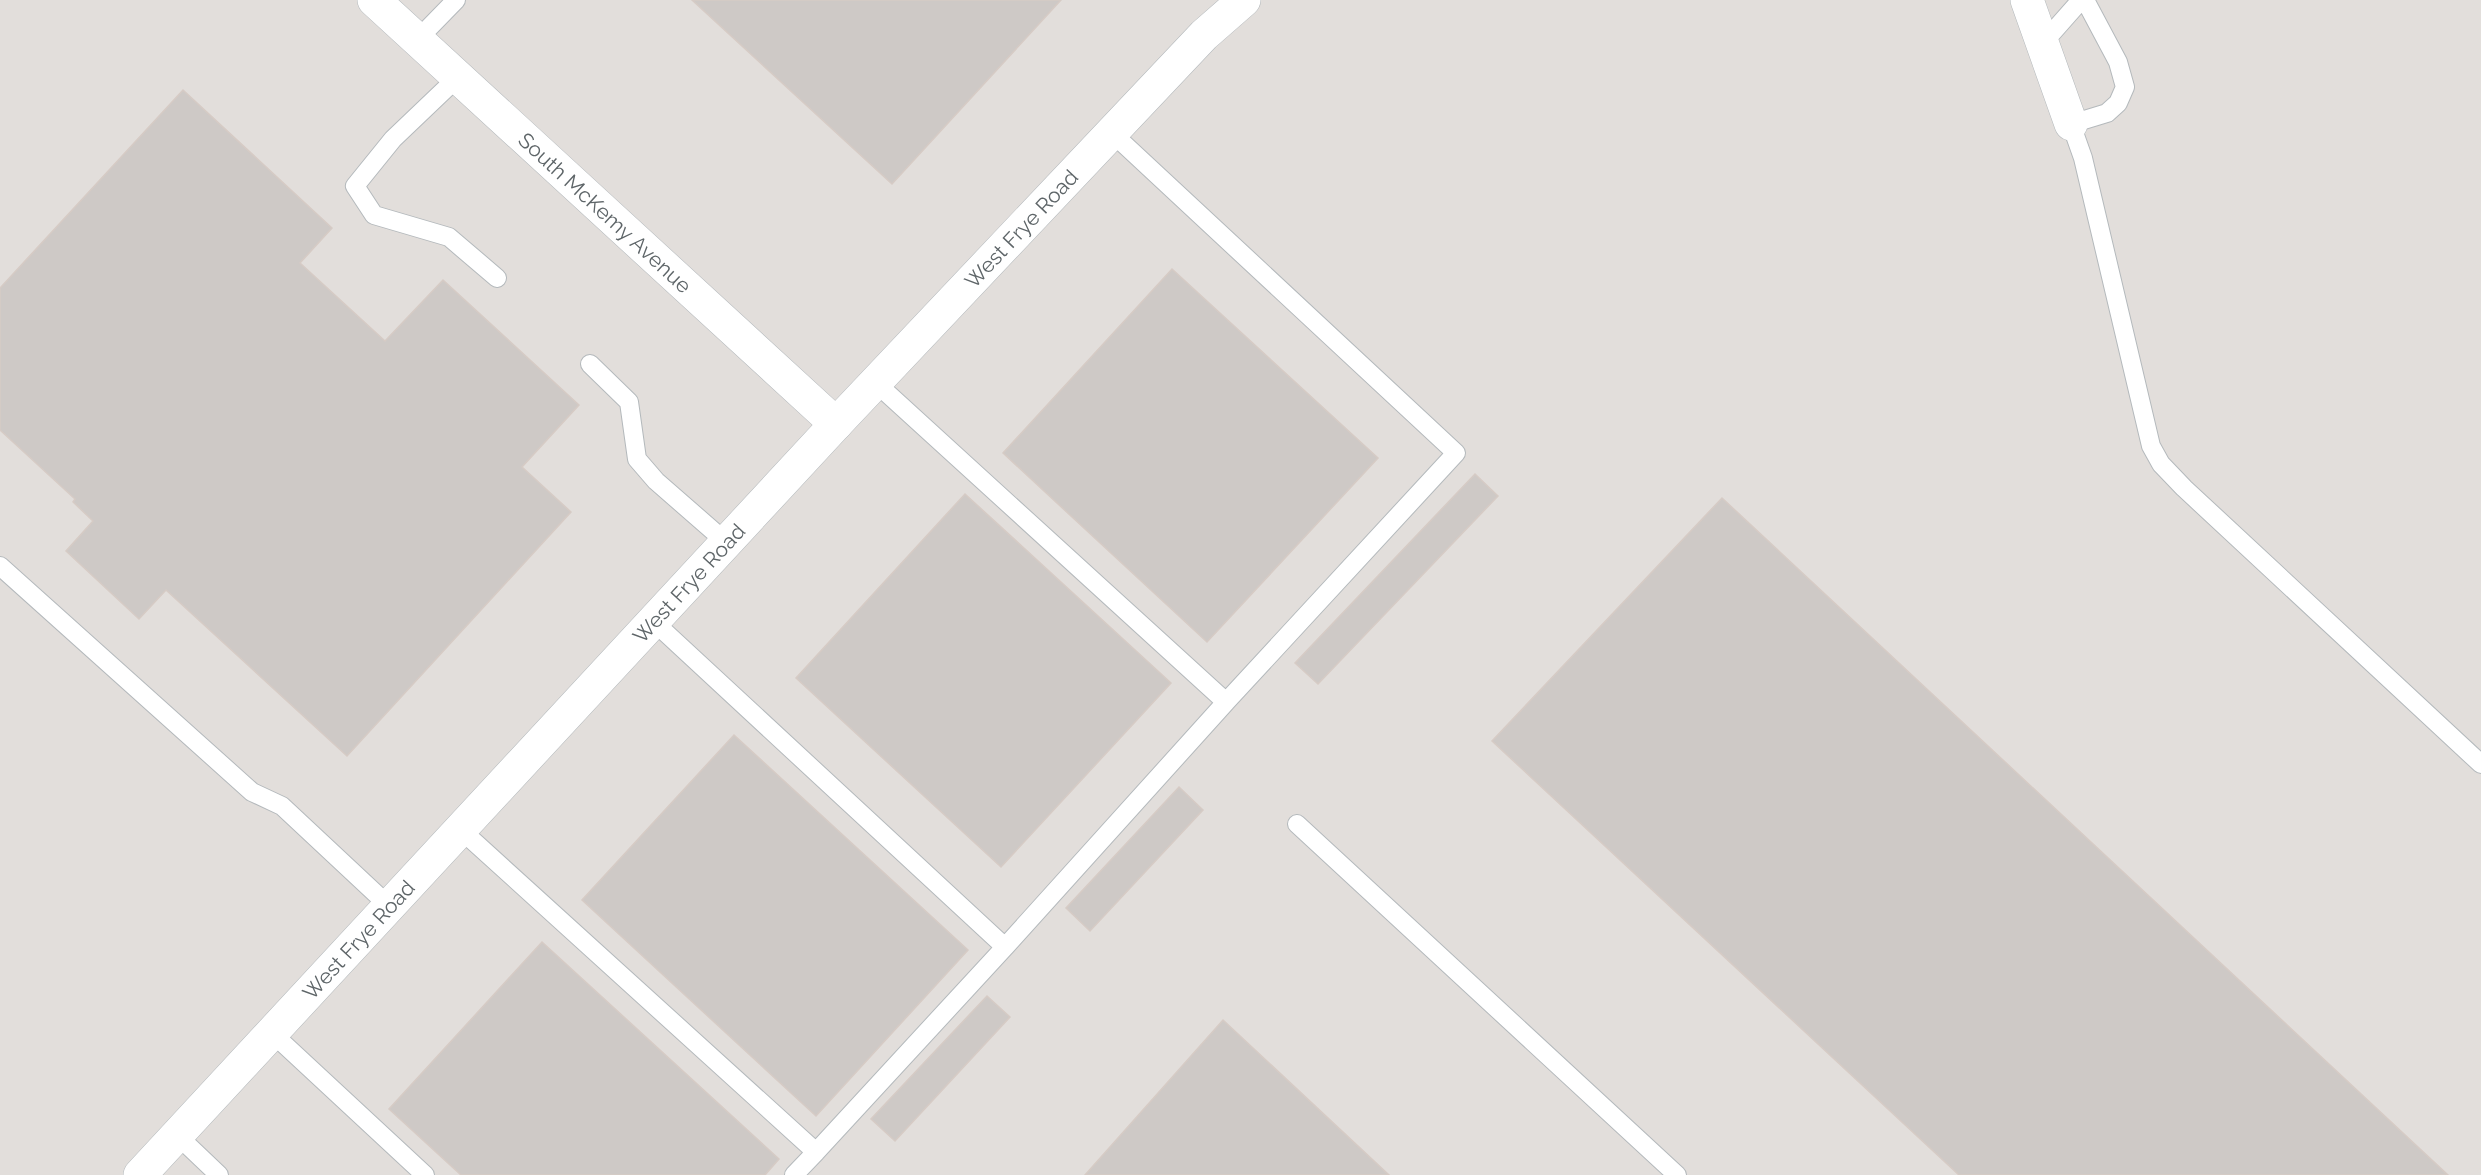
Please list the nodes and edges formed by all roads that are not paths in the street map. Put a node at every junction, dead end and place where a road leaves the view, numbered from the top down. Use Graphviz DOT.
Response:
graph roads {
  1 [pos="374,0"];
  2 [pos="456,0"];
  3 [pos="1244,0"];
  4 [pos="2027,0"];
  5 [pos="2083,0"];
  6 [pos="417,40"];
  7 [pos="2043,43"];
  8 [pos="458,77"];
  9 [pos="2071,124"];
  10 [pos="1111,132"];
  11 [pos="497,278"];
  12 [pos="590,364"];
  13 [pos="876,383"];
  14 [pos="836,424"];
  15 [pos="727,543"];
  16 [pos="0,566"];
  17 [pos="653,621"];
  18 [pos="1226,702"];
  19 [pos="2481,764"];
  20 [pos="1298,824"];
  21 [pos="460,829"];
  22 [pos="389,906"];
  23 [pos="1005,947"];
  24 [pos="272,1034"];
  25 [pos="177,1135"];
  26 [pos="816,1152"];
  27 [pos="140,1175"];
  28 [pos="219,1175"];
  29 [pos="425,1175"];
  30 [pos="794,1175"];
  31 [pos="1677,1175"];
  1 -- 6 [label="street, South McKemy Avenue"];
  2 -- 6 [label="lane"];
  3 -- 10 [label="street, West Frye Road"];
  4 -- 7 [label="street"];
  5 -- 7 [label="lane"];
  5 -- 9 [label="lane"];
  6 -- 8 [label="street, South McKemy Avenue"];
  7 -- 9 [label="street"];
  8 -- 11 [label="lane"];
  8 -- 14 [label="street, South McKemy Avenue"];
  9 -- 19 [label="lane"];
  10 -- 13 [label="street, West Frye Road"];
  10 -- 18 [label="lane"];
  12 -- 15 [label="lane"];
  13 -- 14 [label="street, West Frye Road"];
  13 -- 18 [label="lane"];
  14 -- 15 [label="street, West Frye Road"];
  15 -- 17 [label="street, West Frye Road"];
  16 -- 22 [label="lane"];
  17 -- 21 [label="street, West Frye Road"];
  17 -- 23 [label="lane"];
  18 -- 23 [label="lane"];
  20 -- 31 [label="lane"];
  21 -- 22 [label="street, West Frye Road"];
  21 -- 26 [label="lane"];
  22 -- 24 [label="street, West Frye Road"];
  23 -- 26 [label="lane"];
  24 -- 25 [label="street, West Frye Road"];
  24 -- 29 [label="lane"];
  25 -- 27 [label="street, West Frye Road"];
  25 -- 28 [label="lane"];
  26 -- 30 [label="lane"];
}
